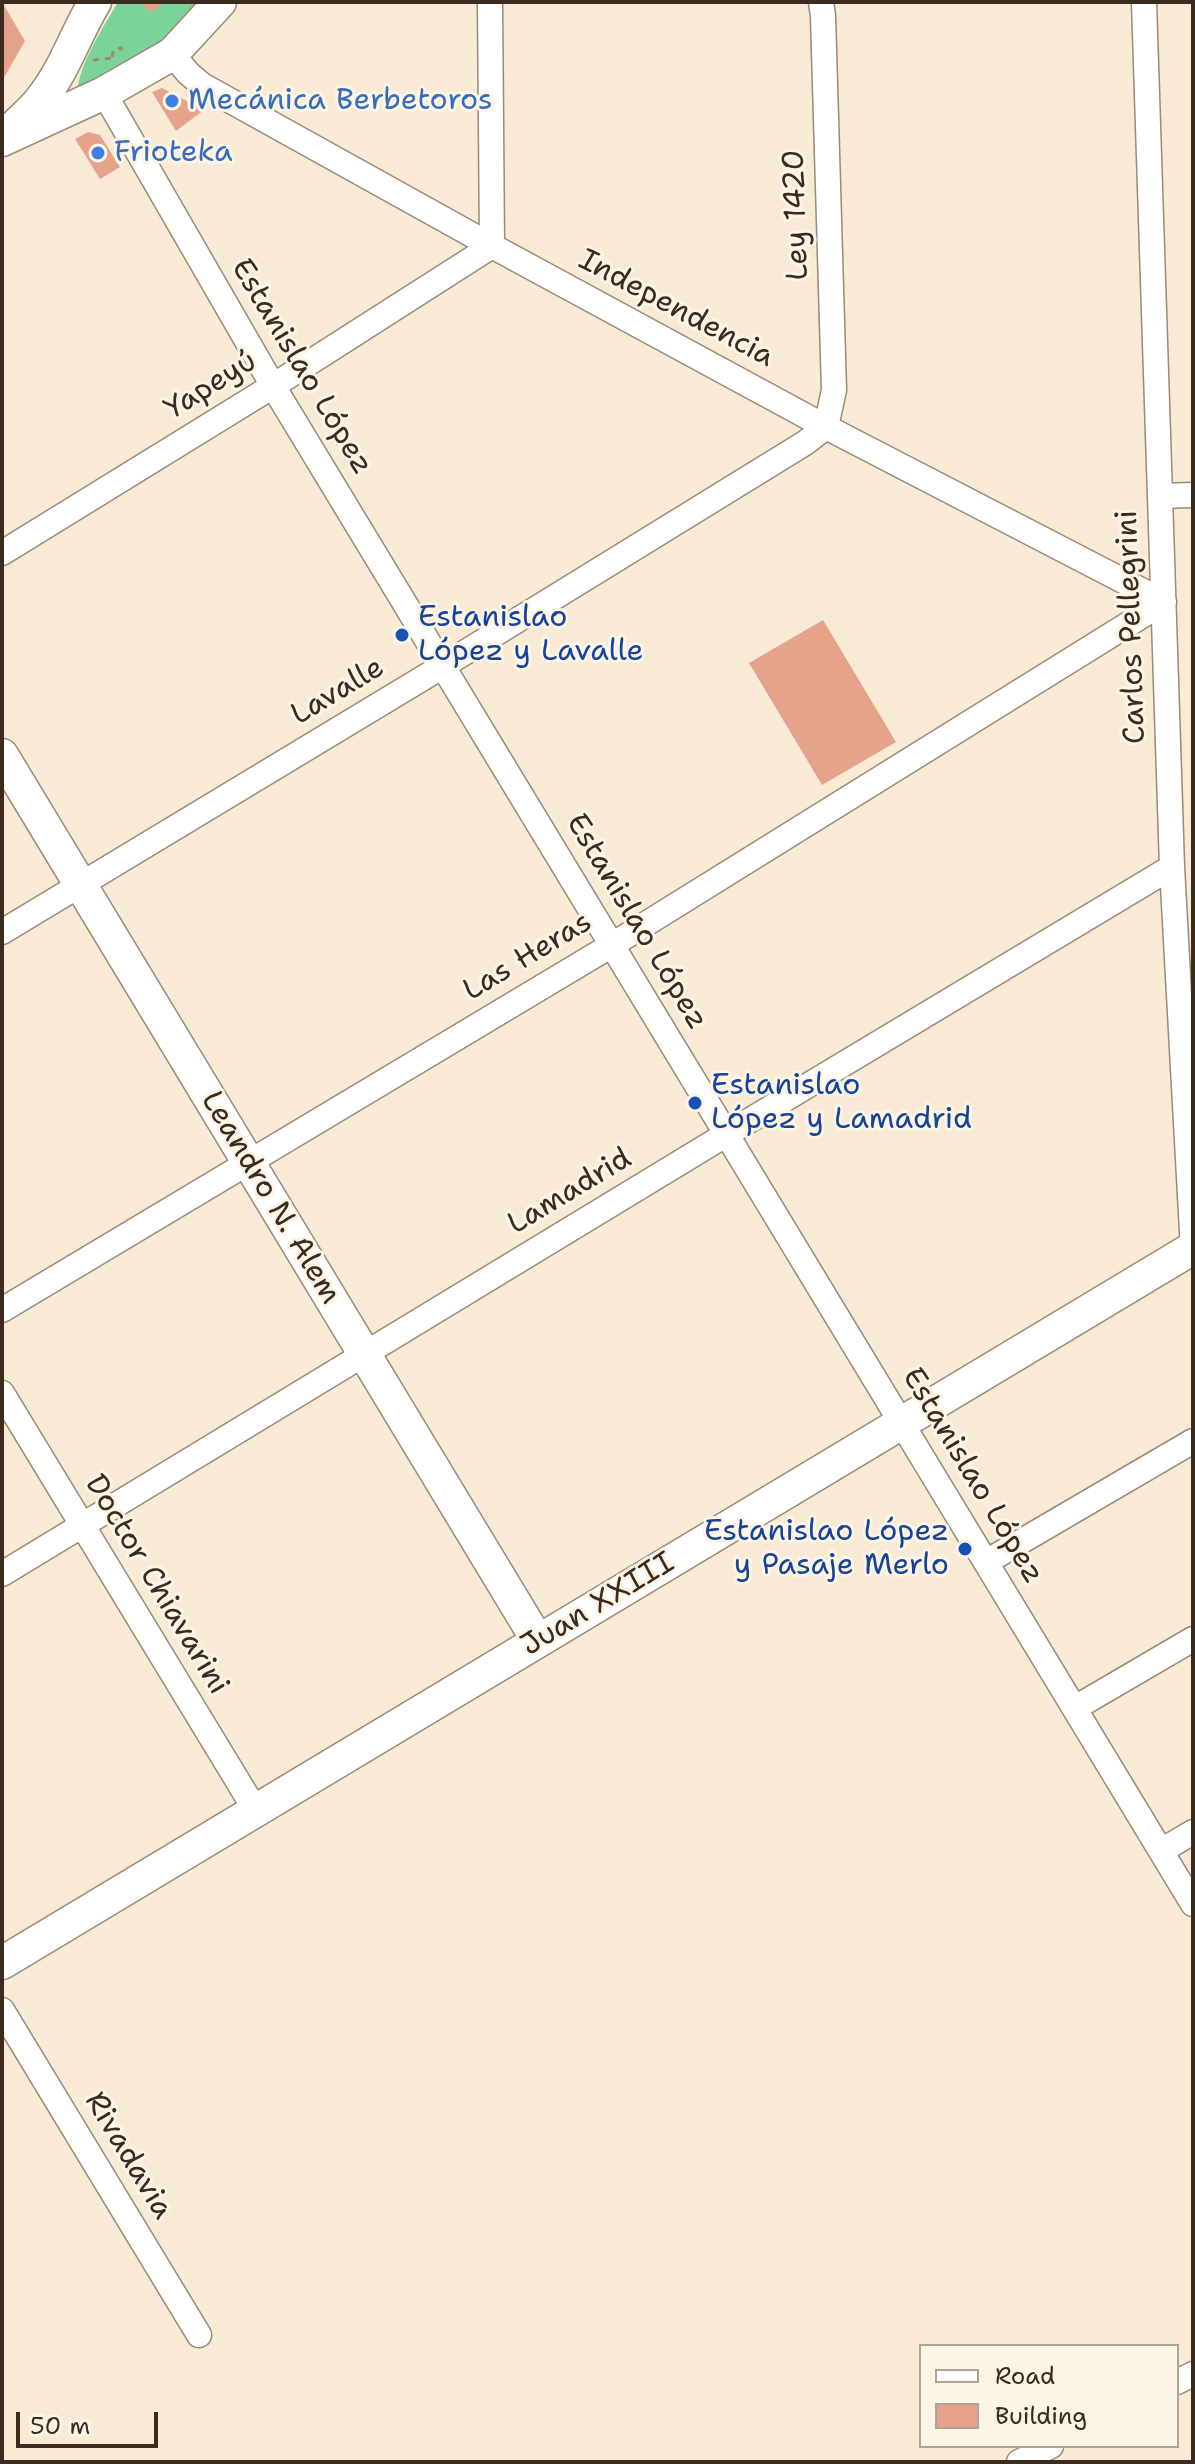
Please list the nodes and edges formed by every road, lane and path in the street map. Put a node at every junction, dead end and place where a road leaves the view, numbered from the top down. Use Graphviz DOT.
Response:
graph roads {
  1 [pos="95,2"];
  2 [pos="220,2"];
  3 [pos="490,2"];
  4 [pos="821,2"];
  5 [pos="1144,2"];
  6 [pos="172,54"];
  7 [pos="104,93"];
  8 [pos="2,140"];
  9 [pos="492,246"];
  10 [pos="273,386"];
  11 [pos="826,427"];
  12 [pos="1193,495"];
  13 [pos="1160,496"];
  14 [pos="2,553"];
  15 [pos="1164,602"];
  16 [pos="443,666"];
  17 [pos="2,755"];
  18 [pos="1172,867"];
  19 [pos="81,885"];
  20 [pos="2,932"];
  21 [pos="612,945"];
  22 [pos="727,1134"];
  23 [pos="248,1162"];
  24 [pos="1193,1249"];
  25 [pos="2,1310"];
  26 [pos="365,1354"];
  27 [pos="2,1393"];
  28 [pos="903,1422"];
  29 [pos="1193,1441"];
  30 [pos="82,1525"];
  31 [pos="986,1562"];
  32 [pos="2,1574"];
  33 [pos="1193,1639"];
  34 [pos="538,1641"];
  35 [pos="1075,1708"];
  36 [pos="256,1811"];
  37 [pos="1193,1832"];
  38 [pos="1161,1851"];
  39 [pos="1193,1904"];
  40 [pos="2,1963"];
  41 [pos="2,2010"];
  42 [pos="199,2335"];
  43 [pos="1047,2448"];
  44 [pos="1019,2462"];
  1 -- 8 [label="main road"];
  2 -- 6 [label="main road"];
  3 -- 9 [label="street"];
  4 -- 11 [label="street, Ley 1420"];
  5 -- 13 [label="street, Carlos Pellegrini"];
  6 -- 7 [label="main road"];
  6 -- 9 [label="street, Independencia"];
  7 -- 8 [label="main road"];
  7 -- 10 [label="street, Estanislao López"];
  9 -- 10 [label="street, Yapeyú"];
  9 -- 11 [label="street, Independencia"];
  10 -- 14 [label="street, Yapeyú"];
  10 -- 16 [label="street, Estanislao López"];
  11 -- 15 [label="street, Independencia"];
  11 -- 16 [label="street, Lavalle"];
  12 -- 13 [label="street"];
  13 -- 15 [label="street, Carlos Pellegrini"];
  15 -- 18 [label="street, Carlos Pellegrini"];
  15 -- 21 [label="street, Las Heras"];
  16 -- 19 [label="street, Lavalle"];
  16 -- 21 [label="street, Estanislao López"];
  17 -- 19 [label="main road, Leandro N. Alem"];
  18 -- 22 [label="street, Lamadrid"];
  18 -- 24 [label="street, Carlos Pellegrini"];
  19 -- 20 [label="street, Lavalle"];
  19 -- 23 [label="main road, Leandro N. Alem"];
  21 -- 22 [label="street, Estanislao López"];
  21 -- 23 [label="street, Las Heras"];
  22 -- 26 [label="street, Lamadrid"];
  22 -- 28 [label="street, Estanislao López"];
  23 -- 25 [label="street, Las Heras"];
  23 -- 26 [label="main road, Leandro N. Alem"];
  24 -- 28 [label="main road, Juan XXIII"];
  26 -- 30 [label="street, Lamadrid"];
  26 -- 34 [label="main road, Leandro N. Alem"];
  27 -- 30 [label="street, Doctor Chiavarini"];
  28 -- 31 [label="street, Estanislao López"];
  28 -- 34 [label="main road, Juan XXIII"];
  29 -- 31 [label="street"];
  30 -- 32 [label="street, Lamadrid"];
  30 -- 36 [label="street, Doctor Chiavarini"];
  31 -- 35 [label="street, Estanislao López"];
  33 -- 35 [label="street"];
  34 -- 36 [label="main road, Juan XXIII"];
  35 -- 38 [label="street, Estanislao López"];
  36 -- 40 [label="main road, Juan XXIII"];
  37 -- 38 [label="street"];
  38 -- 39 [label="street, Estanislao López"];
  41 -- 42 [label="street, Rivadavia"];
  43 -- 44 [label="street"];
}
